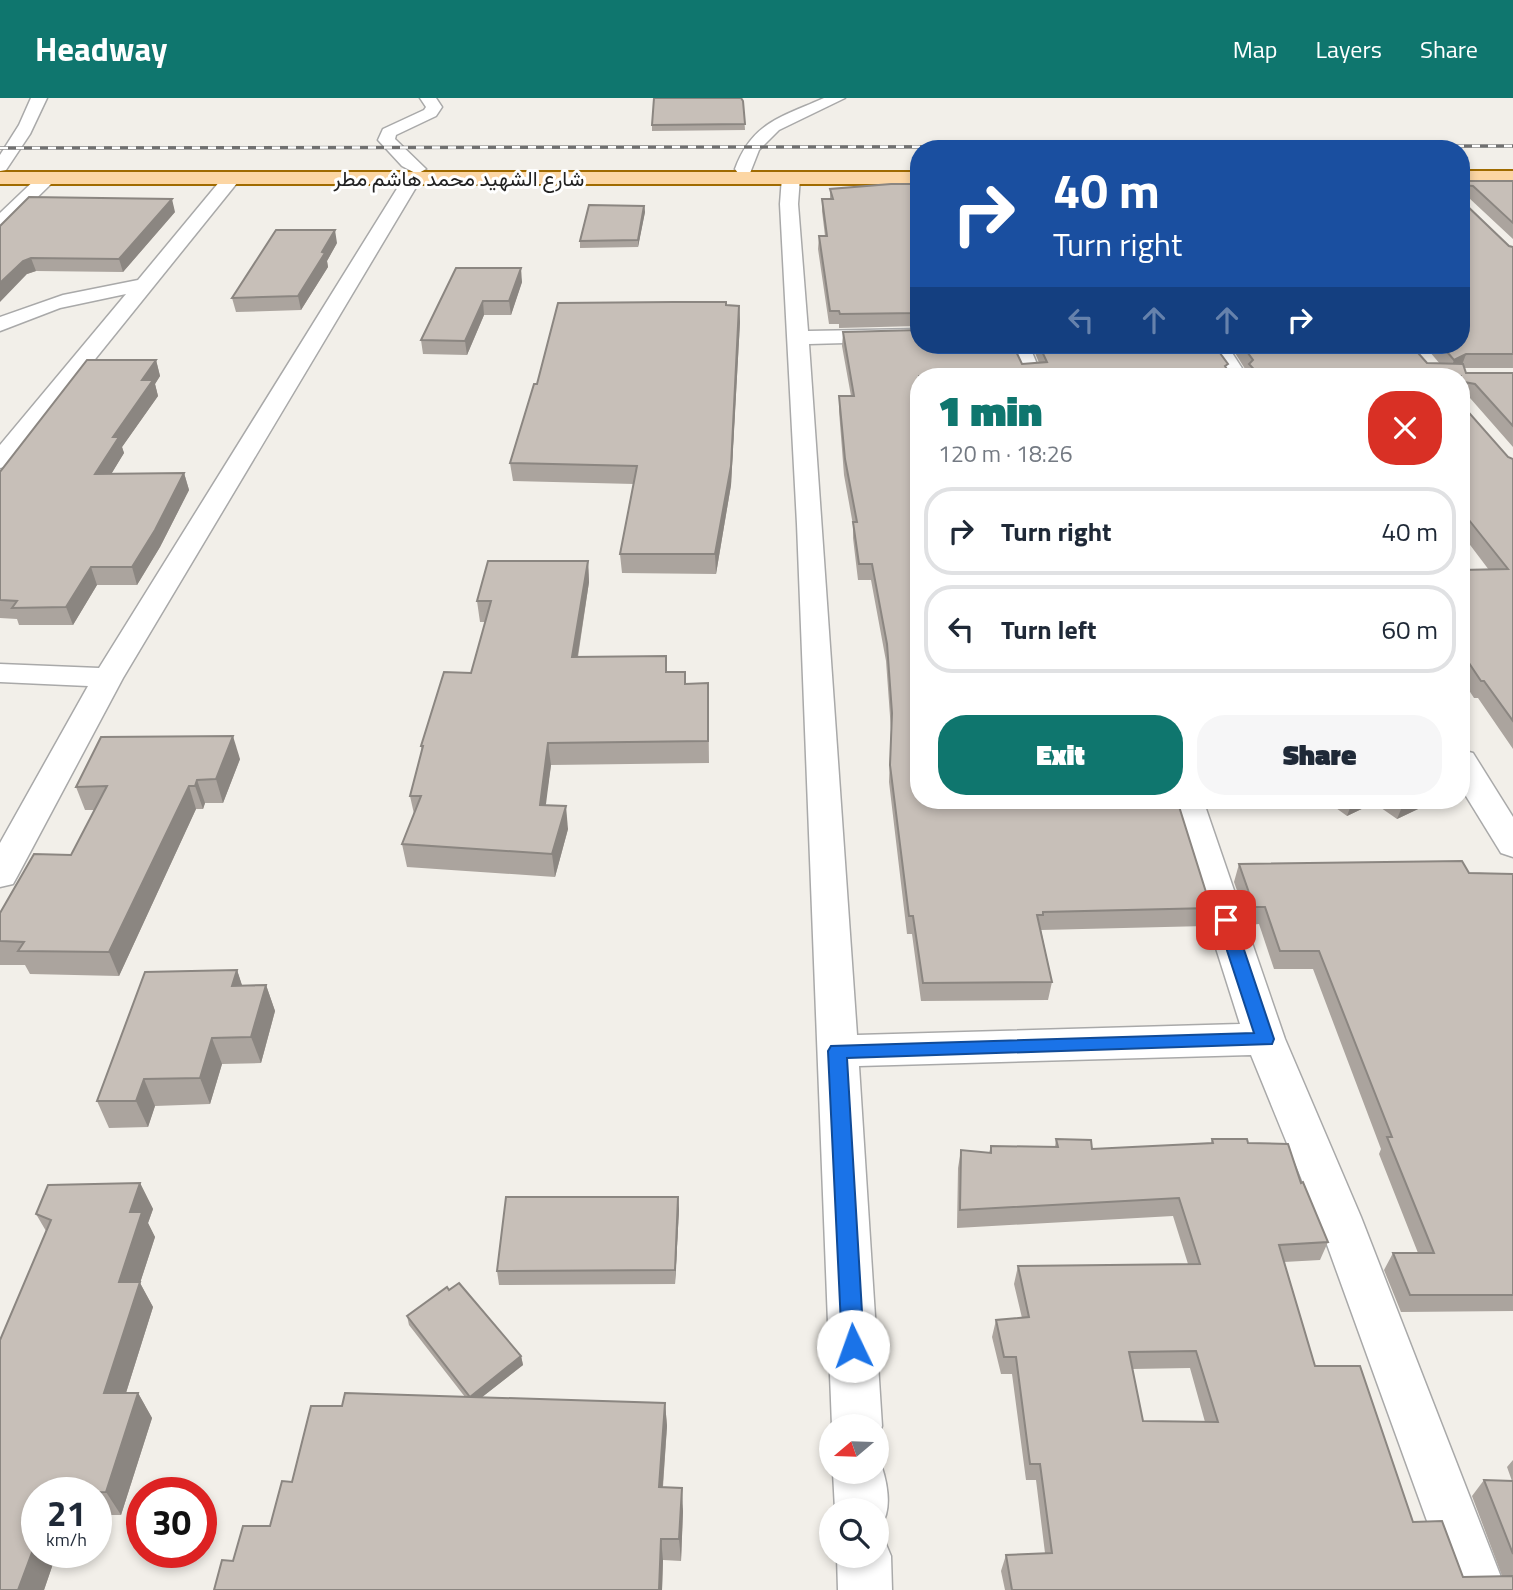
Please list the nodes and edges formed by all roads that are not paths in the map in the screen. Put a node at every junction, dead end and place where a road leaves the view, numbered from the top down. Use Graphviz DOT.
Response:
graph roads {
  1 [pos="38,98"];
  2 [pos="428,98"];
  3 [pos="837,98"];
  4 [pos="0,168"];
  5 [pos="744,169"];
  6 [pos="910,169"];
  7 [pos="1470,169"];
  8 [pos="1513,169"];
  9 [pos="414,174"];
  10 [pos="791,177"];
  11 [pos="1470,177"];
  12 [pos="1513,177"];
  13 [pos="0,178"];
  14 [pos="47,178"];
  15 [pos="910,178"];
  16 [pos="231,179"];
  17 [pos="0,223"];
  18 [pos="144,285"];
  19 [pos="0,325"];
  20 [pos="910,335"];
  21 [pos="797,338"];
  22 [pos="0,461"];
  23 [pos="0,673"];
  24 [pos="108,678"];
  25 [pos="1470,775"];
  26 [pos="1189,809"];
  27 [pos="1513,845"];
  28 [pos="0,875"];
  29 [pos="1265,1039"];
  30 [pos="837,1051"];
  31 [pos="856,1414"];
  32 [pos="864,1568"];
  33 [pos="865,1590"];
  34 [pos="1479,1590"];
  1 -- 4 [label="street"];
  2 -- 9 [label="street"];
  3 -- 5 [label="street"];
  4 -- 9 [label="main road, شارع الشهيد محمد هاشم مطر"];
  5 -- 6 [label="main road, شارع الشهيد محمد هاشم مطر"];
  5 -- 9 [label="main road, شارع الشهيد محمد هاشم مطر"];
  7 -- 8 [label="main road"];
  9 -- 10 [label="main road, شارع الشهيد محمد هاشم مطر"];
  9 -- 16 [label="main road, شارع الشهيد محمد هاشم مطر"];
  9 -- 24 [label="street"];
  10 -- 15 [label="main road, شارع الشهيد محمد هاشم مطر"];
  10 -- 21 [label="street"];
  11 -- 12 [label="main road"];
  13 -- 14 [label="main road, شارع الشهيد محمد هاشم مطر"];
  14 -- 16 [label="main road, شارع الشهيد محمد هاشم مطر"];
  14 -- 17 [label="street"];
  16 -- 18 [label="street"];
  18 -- 19 [label="street"];
  18 -- 22 [label="street"];
  20 -- 21 [label="street"];
  21 -- 30 [label="street"];
  23 -- 24 [label="street"];
  24 -- 28 [label="street"];
  25 -- 27 [label="street"];
  26 -- 29 [label="street"];
  29 -- 30 [label="street"];
  29 -- 34 [label="street"];
  30 -- 31 [label="street"];
  32 -- 33 [label="street"];
}
